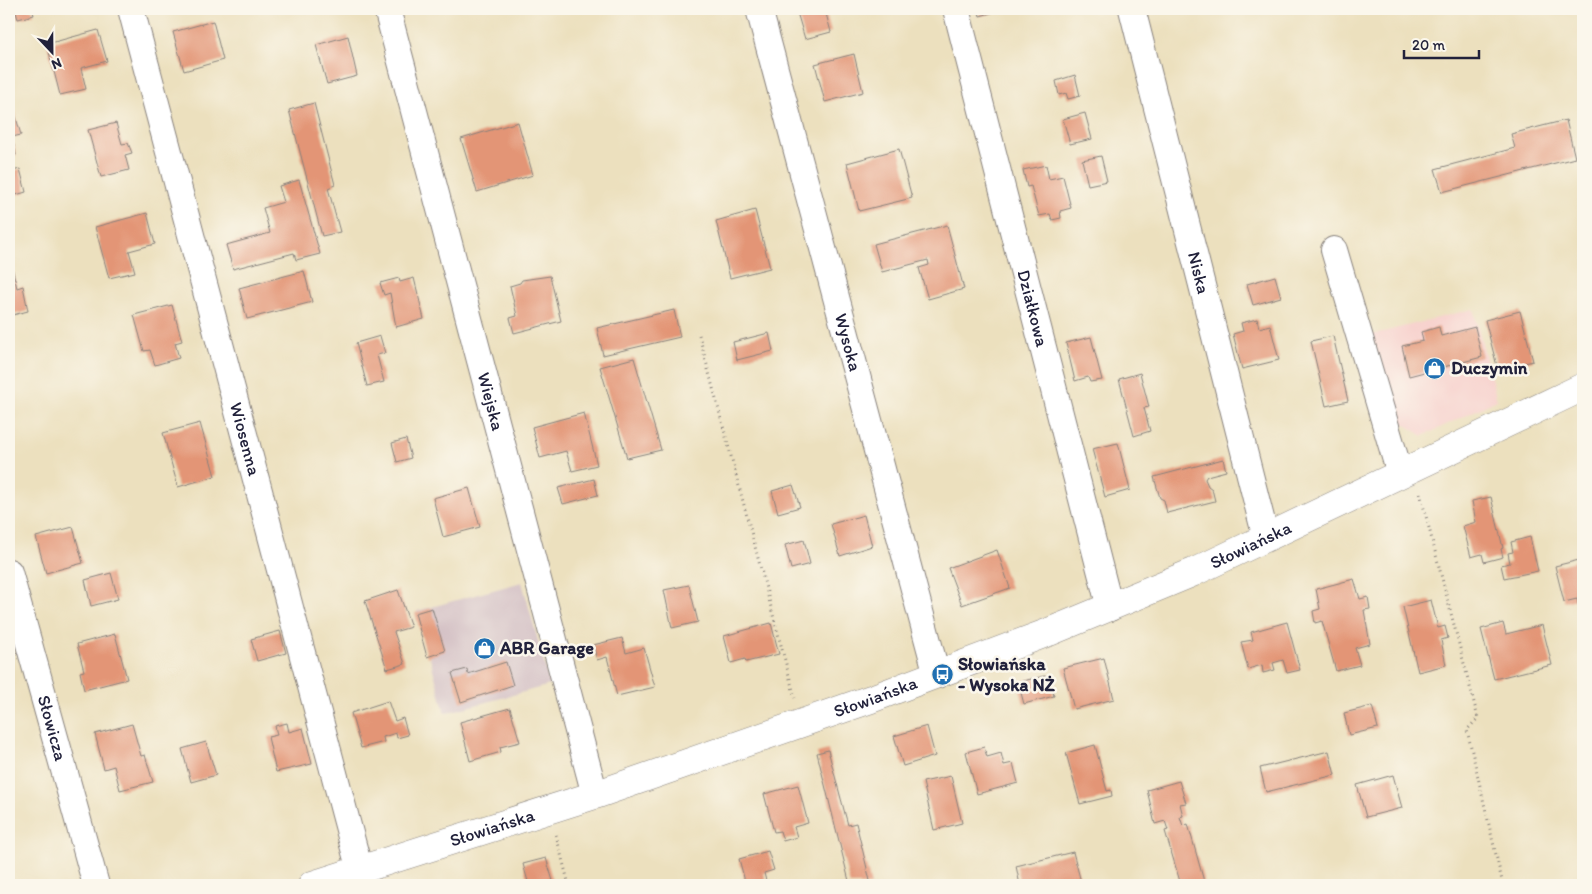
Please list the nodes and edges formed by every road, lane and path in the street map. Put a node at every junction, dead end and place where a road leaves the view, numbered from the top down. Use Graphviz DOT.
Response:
graph roads {
  1 [pos="131,9"];
  2 [pos="387,9"];
  3 [pos="759,9"];
  4 [pos="956,9"];
  5 [pos="1132,9"];
  6 [pos="1334,250"];
  7 [pos="698,335"];
  8 [pos="1583,387"];
  9 [pos="1407,471"];
  10 [pos="1266,538"];
  11 [pos="9,572"];
  12 [pos="1110,608"];
  13 [pos="937,675"];
  14 [pos="802,723"];
  15 [pos="595,795"];
  16 [pos="549,810"];
  17 [pos="360,870"];
  18 [pos="322,884"];
  19 [pos="96,885"];
  20 [pos="569,885"];
  21 [pos="1503,885"];
  1 -- 17 [label="street, Wiosenna"];
  2 -- 15 [label="street, Wiejska"];
  3 -- 13 [label="street, Wysoka"];
  4 -- 12 [label="street, Działkowa"];
  5 -- 10 [label="street, Niska"];
  6 -- 9 [label="street"];
  7 -- 14 [label="path"];
  8 -- 9 [label="street, Słowiańska"];
  9 -- 10 [label="street, Słowiańska"];
  9 -- 21 [label="path"];
  10 -- 12 [label="street, Słowiańska"];
  11 -- 19 [label="street, Słowicza"];
  12 -- 13 [label="street, Słowiańska"];
  13 -- 14 [label="street, Słowiańska"];
  14 -- 15 [label="street, Słowiańska"];
  15 -- 16 [label="street, Słowiańska"];
  16 -- 17 [label="street, Słowiańska"];
  16 -- 20 [label="path"];
  17 -- 18 [label="street, Słowiańska"];
}
